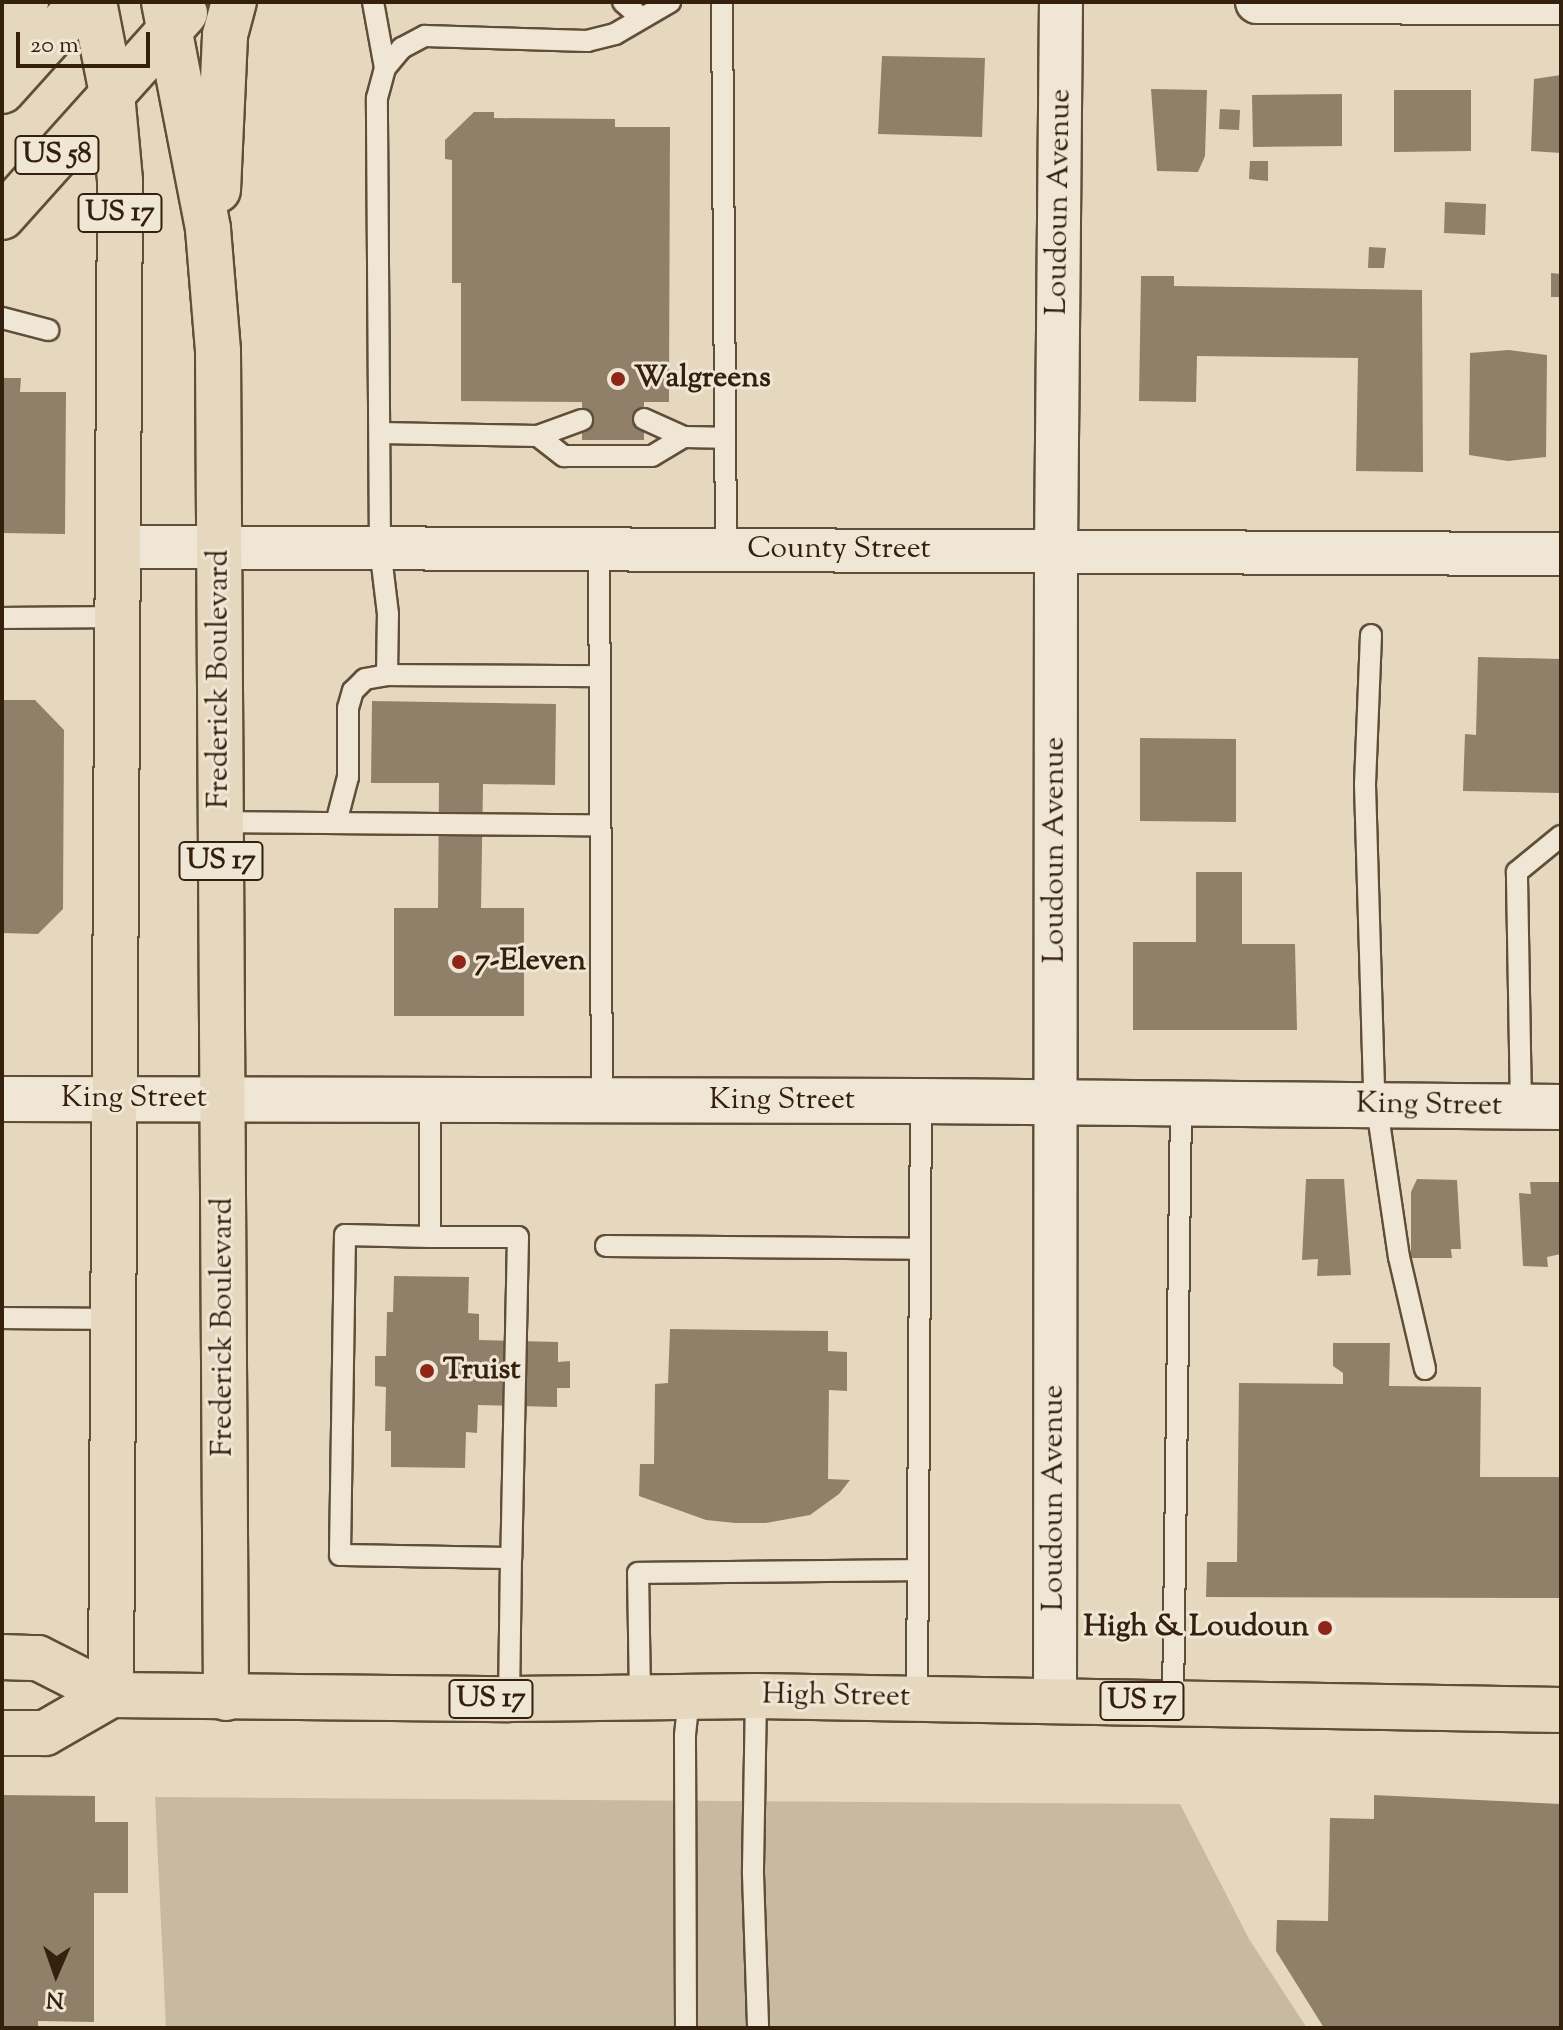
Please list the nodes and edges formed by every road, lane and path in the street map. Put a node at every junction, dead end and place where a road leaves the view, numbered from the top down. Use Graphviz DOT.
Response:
graph roads {
  1 [pos="26,2"];
  2 [pos="82,2"];
  3 [pos="94,2"];
  4 [pos="234,2"];
  5 [pos="373,2"];
  6 [pos="623,2"];
  7 [pos="670,2"];
  8 [pos="722,2"];
  9 [pos="1061,2"];
  10 [pos="1257,2"];
  11 [pos="1561,3"];
  12 [pos="177,11"];
  13 [pos="640,17"];
  14 [pos="385,68"];
  15 [pos="2,89"];
  16 [pos="112,94"];
  17 [pos="2,217"];
  18 [pos="213,280"];
  19 [pos="2,318"];
  20 [pos="48,330"];
  21 [pos="644,419"];
  22 [pos="582,420"];
  23 [pos="380,433"];
  24 [pos="538,436"];
  25 [pos="684,437"];
  26 [pos="723,438"];
  27 [pos="117,547"];
  28 [pos="219,548"];
  29 [pos="380,548"];
  30 [pos="599,549"];
  31 [pos="726,549"];
  32 [pos="1056,551"];
  33 [pos="1561,554"];
  34 [pos="116,617"];
  35 [pos="2,618"];
  36 [pos="1371,635"];
  37 [pos="387,675"];
  38 [pos="600,676"];
  39 [pos="221,822"];
  40 [pos="336,823"];
  41 [pos="600,825"];
  42 [pos="1561,836"];
  43 [pos="2,1099"];
  44 [pos="113,1099"];
  45 [pos="223,1099"];
  46 [pos="430,1100"];
  47 [pos="602,1101"];
  48 [pos="921,1101"];
  49 [pos="1056,1102"];
  50 [pos="1181,1104"];
  51 [pos="1376,1105"];
  52 [pos="1541,1107"];
  53 [pos="430,1237"];
  54 [pos="606,1246"];
  55 [pos="919,1249"];
  56 [pos="2,1318"];
  57 [pos="113,1319"];
  58 [pos="1425,1369"];
  59 [pos="511,1558"];
  60 [pos="917,1570"];
  61 [pos="2,1657"];
  62 [pos="111,1695"];
  63 [pos="756,1696"];
  64 [pos="640,1697"];
  65 [pos="689,1697"];
  66 [pos="226,1698"];
  67 [pos="917,1698"];
  68 [pos="509,1699"];
  69 [pos="1055,1699"];
  70 [pos="1173,1701"];
  71 [pos="1561,1710"];
  72 [pos="2,1733"];
  73 [pos="686,2028"];
  74 [pos="758,2028"];
  1 -- 15 [label="main road"];
  2 -- 15 [label="main road, US 58"];
  3 -- 16 [label="main road, US 17"];
  4 -- 18 [label="main road"];
  5 -- 14 [label="lane"];
  6 -- 13 [label="lane"];
  7 -- 13 [label="lane"];
  8 -- 26 [label="lane"];
  9 -- 32 [label="street, Loudoun Avenue"];
  10 -- 11 [label="street"];
  12 -- 16 [label="main road, US 58"];
  12 -- 18 [label="main road, Frederick Boulevard / US 17"];
  13 -- 14 [label="lane"];
  14 -- 23 [label="lane"];
  16 -- 17 [label="main road, US 58"];
  16 -- 27 [label="main road, US 17"];
  18 -- 28 [label="main road, Frederick Boulevard / US 17"];
  19 -- 20 [label="lane"];
  21 -- 25 [label="lane"];
  22 -- 24 [label="lane"];
  23 -- 24 [label="lane"];
  23 -- 29 [label="lane"];
  24 -- 25 [label="lane"];
  25 -- 26 [label="lane"];
  26 -- 31 [label="lane"];
  27 -- 28 [label="street, County Street"];
  27 -- 34 [label="main road, US 17"];
  28 -- 29 [label="street, County Street"];
  28 -- 39 [label="main road, Frederick Boulevard / US 17"];
  29 -- 30 [label="street, County Street"];
  29 -- 37 [label="lane"];
  30 -- 31 [label="street, County Street"];
  30 -- 38 [label="lane"];
  31 -- 32 [label="street, County Street"];
  32 -- 33 [label="street, County Street"];
  32 -- 49 [label="street, Loudoun Avenue"];
  34 -- 35 [label="lane"];
  34 -- 44 [label="main road, US 17"];
  36 -- 51 [label="lane"];
  37 -- 38 [label="lane"];
  37 -- 40 [label="lane"];
  38 -- 41 [label="lane"];
  39 -- 40 [label="lane"];
  39 -- 45 [label="main road, Frederick Boulevard / US 17"];
  40 -- 41 [label="lane"];
  41 -- 47 [label="lane"];
  42 -- 52 [label="lane"];
  43 -- 44 [label="street, King Street"];
  44 -- 45 [label="street, King Street"];
  44 -- 57 [label="main road, US 17"];
  45 -- 46 [label="street, King Street"];
  45 -- 66 [label="main road, Frederick Boulevard / US 17"];
  46 -- 47 [label="street, King Street"];
  46 -- 53 [label="lane"];
  47 -- 48 [label="street, King Street"];
  48 -- 49 [label="street, King Street"];
  48 -- 55 [label="lane"];
  49 -- 50 [label="street, King Street"];
  49 -- 69 [label="street, Loudoun Avenue"];
  50 -- 51 [label="street, King Street"];
  50 -- 70 [label="lane"];
  51 -- 52 [label="street, King Street"];
  51 -- 58 [label="lane"];
  53 -- 59 [label="lane"];
  53 -- 59 [label="lane"];
  54 -- 55 [label="lane"];
  55 -- 60 [label="lane"];
  56 -- 57 [label="lane"];
  57 -- 62 [label="main road, US 17"];
  59 -- 68 [label="lane"];
  60 -- 64 [label="lane"];
  60 -- 67 [label="lane"];
  61 -- 62 [label="main road, High Street"];
  62 -- 66 [label="main road, High Street / US 17"];
  62 -- 72 [label="main road"];
  63 -- 65 [label="main road, High Street / US 17"];
  63 -- 67 [label="main road, High Street / US 17"];
  63 -- 74 [label="lane"];
  64 -- 65 [label="main road, High Street / US 17"];
  64 -- 68 [label="main road, High Street / US 17"];
  65 -- 73 [label="lane"];
  66 -- 68 [label="main road, High Street / US 17"];
  67 -- 69 [label="main road, High Street / US 17"];
  69 -- 70 [label="main road, High Street / US 17"];
  70 -- 71 [label="main road, High Street / US 17"];
}
